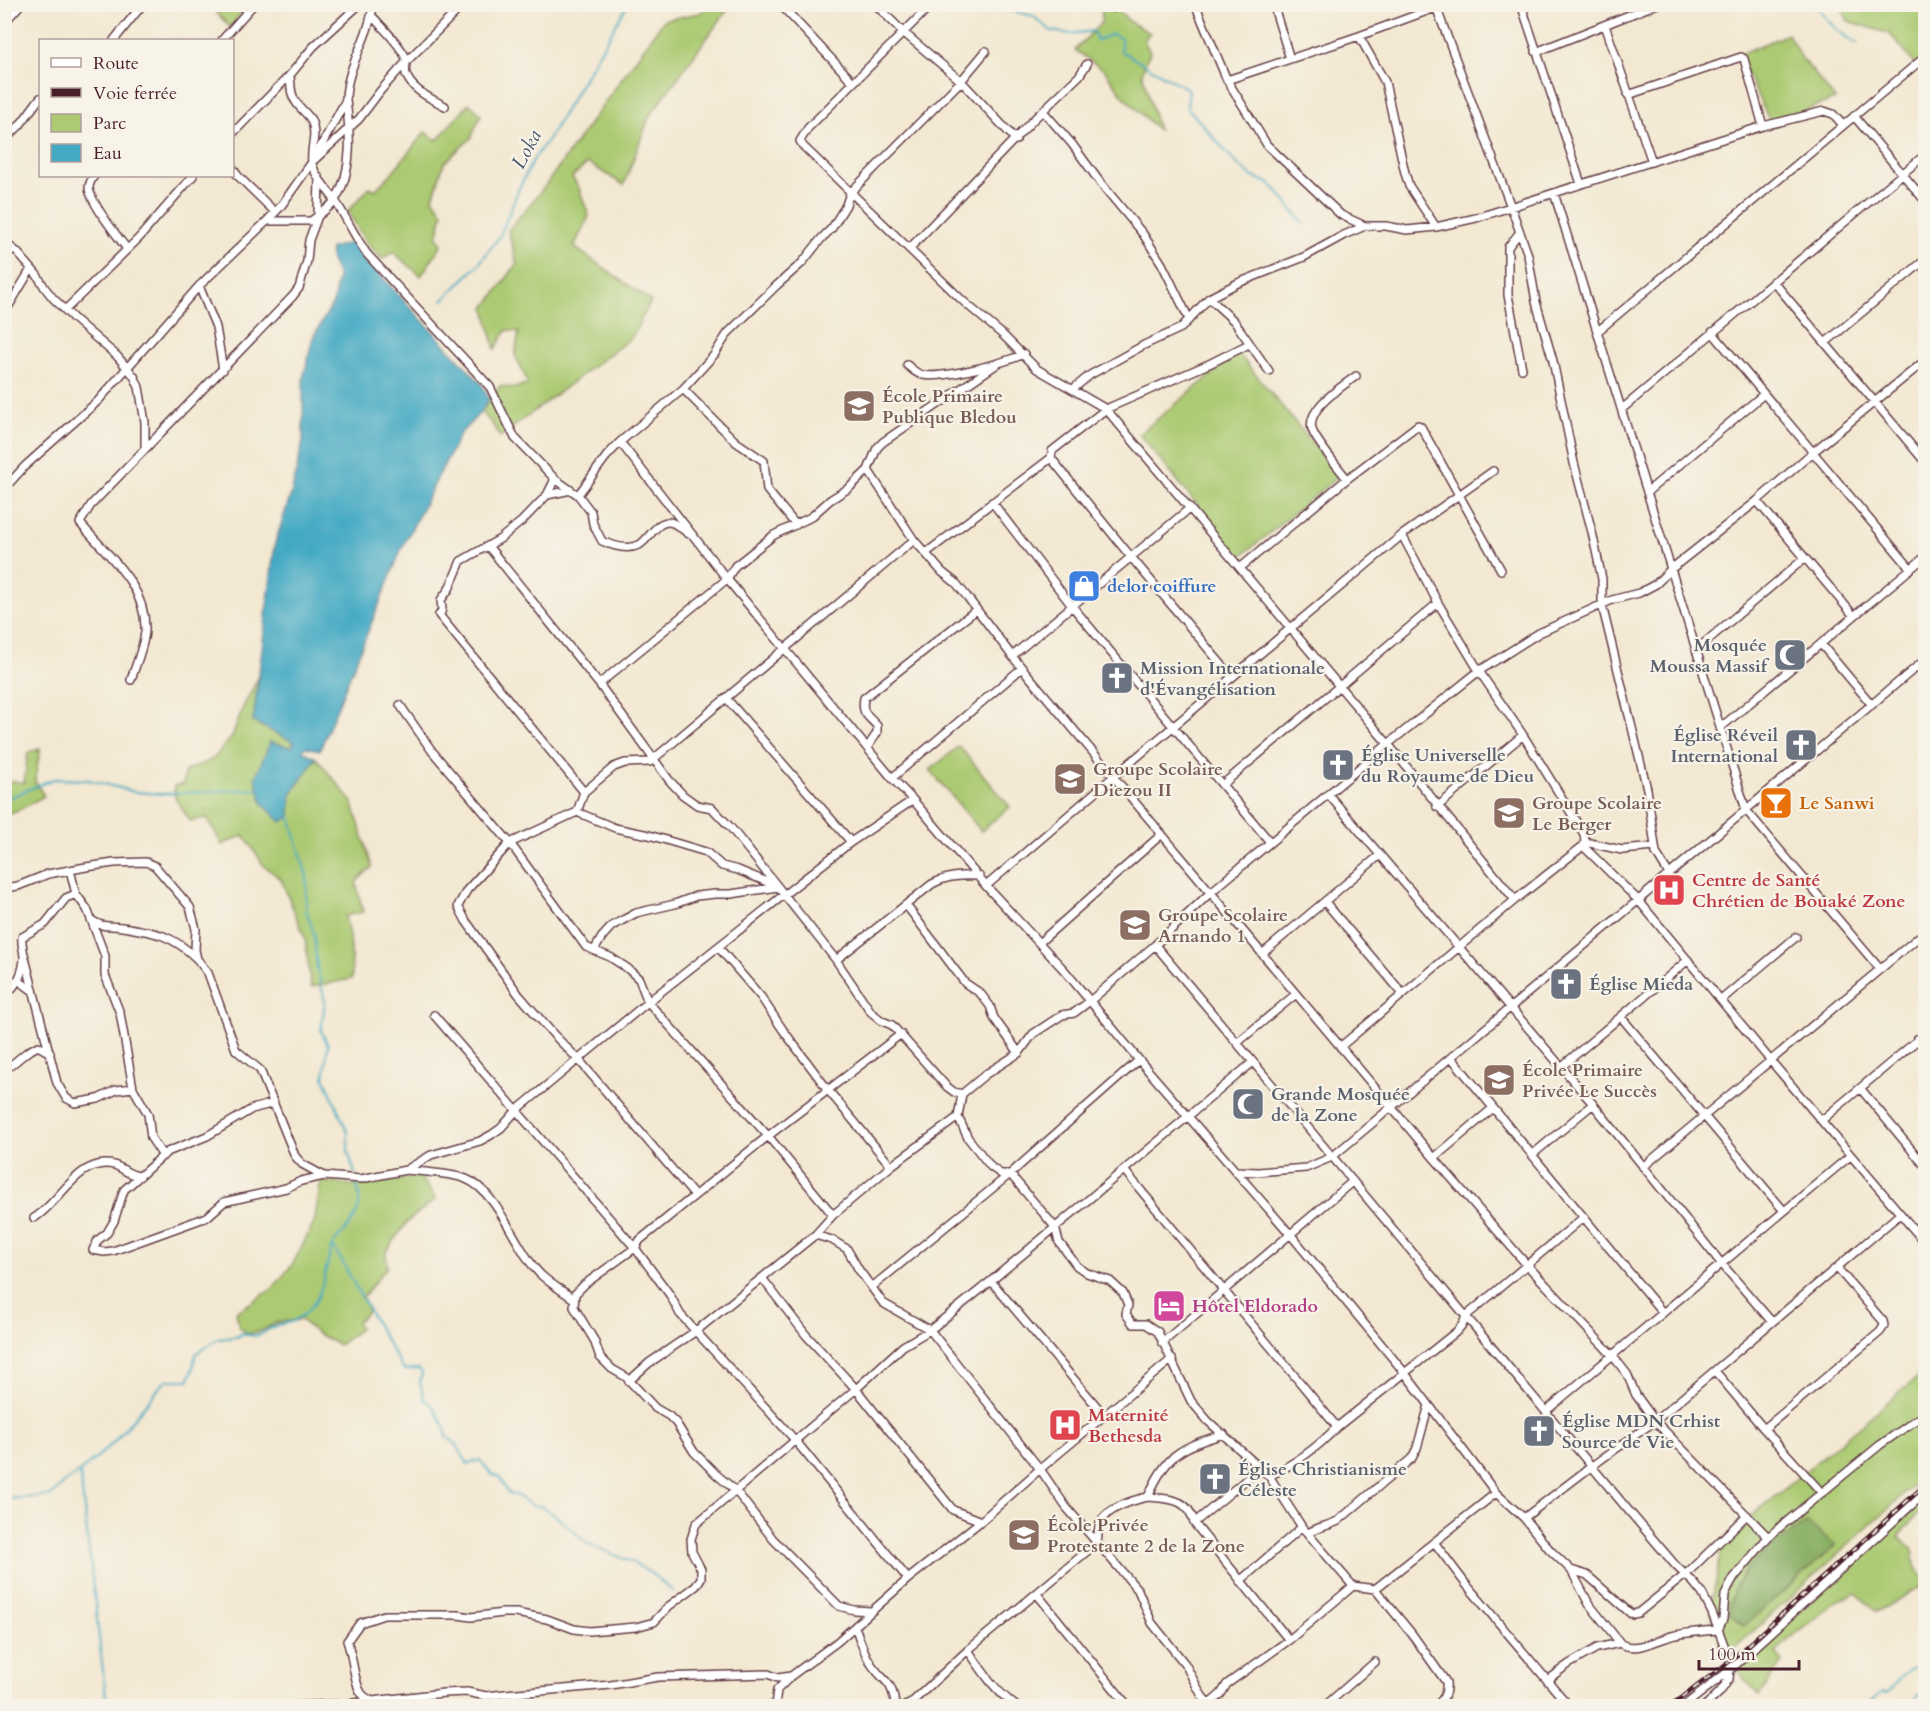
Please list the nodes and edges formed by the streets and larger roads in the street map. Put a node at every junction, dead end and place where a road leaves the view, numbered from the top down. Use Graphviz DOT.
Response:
graph roads {
  1 [pos="21,4"];
  2 [pos="143,4"];
  3 [pos="254,4"];
  4 [pos="360,4"];
  5 [pos="373,4"];
  6 [pos="464,4"];
  7 [pos="780,4"];
  8 [pos="875,4"];
  9 [pos="932,4"];
  10 [pos="1195,4"];
  11 [pos="1273,4"];
  12 [pos="1446,4"];
  13 [pos="1521,4"];
  14 [pos="1656,5"];
  15 [pos="1436,6"];
  16 [pos="372,16"];
  17 [pos="4,23"];
  18 [pos="1605,25"];
  19 [pos="903,32"];
  20 [pos="1359,36"];
  21 [pos="119,39"];
  22 [pos="223,39"];
  23 [pos="986,51"];
  24 [pos="1536,52"];
  25 [pos="1926,56"];
  26 [pos="1290,59"];
  27 [pos="407,61"];
  28 [pos="1088,64"];
  29 [pos="290,75"];
  30 [pos="1227,80"];
  31 [pos="961,81"];
  32 [pos="853,82"];
  33 [pos="1628,95"];
  34 [pos="39,99"];
  35 [pos="346,100"];
  36 [pos="445,106"];
  37 [pos="1043,111"];
  38 [pos="1854,116"];
  39 [pos="1843,125"];
  40 [pos="1762,126"];
  41 [pos="350,128"];
  42 [pos="234,132"];
  43 [pos="1016,140"];
  44 [pos="4,141"];
  45 [pos="1926,154"];
  46 [pos="312,162"];
  47 [pos="1653,162"];
  48 [pos="234,170"];
  49 [pos="1901,173"];
  50 [pos="93,177"];
  51 [pos="192,177"];
  52 [pos="319,178"];
  53 [pos="1581,184"];
  54 [pos="850,193"];
  55 [pos="1554,193"];
  56 [pos="335,200"];
  57 [pos="1926,202"];
  58 [pos="1511,207"];
  59 [pos="275,212"];
  60 [pos="318,216"];
  61 [pos="267,221"];
  62 [pos="1365,226"];
  63 [pos="1436,227"];
  64 [pos="1520,232"];
  65 [pos="4,242"];
  66 [pos="127,249"];
  67 [pos="909,249"];
  68 [pos="1926,259"];
  69 [pos="32,269"];
  70 [pos="1773,281"];
  71 [pos="199,286"];
  72 [pos="1209,298"];
  73 [pos="65,310"];
  74 [pos="4,314"];
  75 [pos="1189,320"];
  76 [pos="1598,331"];
  77 [pos="1712,332"];
  78 [pos="1825,343"];
  79 [pos="1249,344"];
  80 [pos="1024,354"];
  81 [pos="1926,360"];
  82 [pos="997,364"];
  83 [pos="907,365"];
  84 [pos="127,368"];
  85 [pos="1522,369"];
  86 [pos="223,370"];
  87 [pos="1269,371"];
  88 [pos="1356,376"];
  89 [pos="683,389"];
  90 [pos="1073,389"];
  91 [pos="1764,394"];
  92 [pos="1874,403"];
  93 [pos="1622,409"];
  94 [pos="1106,410"];
  95 [pos="620,442"];
  96 [pos="145,449"];
  97 [pos="1813,452"];
  98 [pos="1051,458"];
  99 [pos="1924,459"];
  100 [pos="868,470"];
  101 [pos="1493,471"];
  102 [pos="555,479"];
  103 [pos="1347,479"];
  104 [pos="4,489"];
  105 [pos="1647,492"];
  106 [pos="574,493"];
  107 [pos="1459,494"];
  108 [pos="547,495"];
  109 [pos="1757,501"];
  110 [pos="992,502"];
  111 [pos="1190,508"];
  112 [pos="796,525"];
  113 [pos="1402,535"];
  114 [pos="696,539"];
  115 [pos="914,540"];
  116 [pos="488,546"];
  117 [pos="926,554"];
  118 [pos="1926,556"];
  119 [pos="1131,557"];
  120 [pos="1805,558"];
  121 [pos="1240,568"];
  122 [pos="1671,568"];
  123 [pos="1911,568"];
  124 [pos="1501,570"];
  125 [pos="727,579"];
  126 [pos="1438,603"];
  127 [pos="1602,605"];
  128 [pos="1072,606"];
  129 [pos="976,610"];
  130 [pos="1854,616"];
  131 [pos="1291,628"];
  132 [pos="1821,644"];
  133 [pos="785,647"];
  134 [pos="1696,650"];
  135 [pos="1012,656"];
  136 [pos="1926,659"];
  137 [pos="1022,668"];
  138 [pos="1479,671"];
  139 [pos="1232,677"];
  140 [pos="131,680"];
  141 [pos="599,684"];
  142 [pos="1339,686"];
  143 [pos="726,698"];
  144 [pos="400,705"];
  145 [pos="1872,705"];
  146 [pos="1173,727"];
  147 [pos="1720,728"];
  148 [pos="1523,735"];
  149 [pos="1388,744"];
  150 [pos="867,748"];
  151 [pos="654,758"];
  152 [pos="1113,777"];
  153 [pos="892,778"];
  154 [pos="1222,785"];
  155 [pos="584,792"];
  156 [pos="1328,794"];
  157 [pos="913,800"];
  158 [pos="1437,807"];
  159 [pos="1746,810"];
  160 [pos="578,812"];
  161 [pos="1162,834"];
  162 [pos="851,842"];
  163 [pos="1270,842"];
  164 [pos="510,843"];
  165 [pos="1584,844"];
  166 [pos="1655,847"];
  167 [pos="1380,855"];
  168 [pos="70,870"];
  169 [pos="1669,874"];
  170 [pos="979,876"];
  171 [pos="986,886"];
  172 [pos="779,887"];
  173 [pos="4,888"];
  174 [pos="1210,892"];
  175 [pos="76,894"];
  176 [pos="786,895"];
  177 [pos="1515,900"];
  178 [pos="1639,901"];
  179 [pos="1325,902"];
  180 [pos="906,905"];
  181 [pos="91,920"];
  182 [pos="1926,931"];
  183 [pos="1796,937"];
  184 [pos="1040,942"];
  185 [pos="1155,945"];
  186 [pos="719,948"];
  187 [pos="1459,948"];
  188 [pos="595,949"];
  189 [pos="24,954"];
  190 [pos="1262,954"];
  191 [pos="197,959"];
  192 [pos="836,960"];
  193 [pos="1688,960"];
  194 [pos="1880,969"];
  195 [pos="18,980"];
  196 [pos="4,986"];
  197 [pos="35,993"];
  198 [pos="1296,994"];
  199 [pos="1403,994"];
  200 [pos="4,996"];
  201 [pos="1721,1000"];
  202 [pos="1090,1001"];
  203 [pos="648,1002"];
  204 [pos="1510,1007"];
  205 [pos="434,1015"];
  206 [pos="1621,1017"];
  207 [pos="1926,1033"];
  208 [pos="901,1034"];
  209 [pos="1917,1040"];
  210 [pos="1237,1043"];
  211 [pos="1340,1047"];
  212 [pos="1926,1049"];
  213 [pos="50,1053"];
  214 [pos="1019,1053"];
  215 [pos="1451,1057"];
  216 [pos="579,1060"];
  217 [pos="1139,1060"];
  218 [pos="1770,1060"];
  219 [pos="1253,1062"];
  220 [pos="1561,1067"];
  221 [pos="4,1071"];
  222 [pos="133,1088"];
  223 [pos="1860,1088"];
  224 [pos="828,1090"];
  225 [pos="962,1094"];
  226 [pos="274,1103"];
  227 [pos="1593,1104"];
  228 [pos="1391,1107"];
  229 [pos="1493,1108"];
  230 [pos="517,1110"];
  231 [pos="1189,1116"];
  232 [pos="1704,1116"];
  233 [pos="958,1118"];
  234 [pos="1822,1120"];
  235 [pos="768,1136"];
  236 [pos="1533,1155"];
  237 [pos="163,1156"];
  238 [pos="1332,1156"];
  239 [pos="1850,1156"];
  240 [pos="1434,1158"];
  241 [pos="891,1166"];
  242 [pos="1643,1167"];
  243 [pos="1926,1167"];
  244 [pos="406,1170"];
  245 [pos="1124,1170"];
  246 [pos="1237,1171"];
  247 [pos="1010,1173"];
  248 [pos="140,1176"];
  249 [pos="324,1176"];
  250 [pos="1353,1181"];
  251 [pos="694,1195"];
  252 [pos="1784,1211"];
  253 [pos="1900,1214"];
  254 [pos="833,1215"];
  255 [pos="1584,1217"];
  256 [pos="34,1218"];
  257 [pos="1055,1227"];
  258 [pos="815,1235"];
  259 [pos="1291,1235"];
  260 [pos="1926,1244"];
  261 [pos="635,1248"];
  262 [pos="1721,1263"];
  263 [pos="1527,1265"];
  264 [pos="1837,1268"];
  265 [pos="762,1278"];
  266 [pos="991,1281"];
  267 [pos="872,1287"];
  268 [pos="1224,1290"];
  269 [pos="574,1299"];
  270 [pos="1663,1313"];
  271 [pos="1466,1316"];
  272 [pos="1772,1322"];
  273 [pos="930,1330"];
  274 [pos="696,1331"];
  275 [pos="1162,1343"];
  276 [pos="1613,1356"];
  277 [pos="1172,1359"];
  278 [pos="1715,1371"];
  279 [pos="1404,1372"];
  280 [pos="629,1381"];
  281 [pos="856,1389"];
  282 [pos="1429,1405"];
  283 [pos="1546,1411"];
  284 [pos="1926,1413"];
  285 [pos="1104,1415"];
  286 [pos="1655,1421"];
  287 [pos="1337,1426"];
  288 [pos="1764,1429"];
  289 [pos="1224,1434"];
  290 [pos="795,1440"];
  291 [pos="1592,1466"];
  292 [pos="1260,1468"];
  293 [pos="1040,1469"];
  294 [pos="1269,1476"];
  295 [pos="736,1491"];
  296 [pos="1926,1492"];
  297 [pos="1496,1493"];
  298 [pos="1822,1493"];
  299 [pos="1148,1497"];
  300 [pos="1747,1515"];
  301 [pos="1524,1518"];
  302 [pos="981,1521"];
  303 [pos="1194,1523"];
  304 [pos="1305,1530"];
  305 [pos="1768,1537"];
  306 [pos="1434,1542"];
  307 [pos="1097,1543"];
  308 [pos="1571,1570"];
  309 [pos="1685,1575"];
  310 [pos="908,1579"];
  311 [pos="1240,1581"];
  312 [pos="1353,1586"];
  313 [pos="1375,1589"];
  314 [pos="1037,1594"];
  315 [pos="871,1611"];
  316 [pos="855,1626"];
  317 [pos="1718,1630"];
  318 [pos="1289,1640"];
  319 [pos="1620,1643"];
  320 [pos="968,1650"];
  321 [pos="1375,1662"];
  322 [pos="1730,1670"];
  323 [pos="791,1676"];
  324 [pos="1547,1680"];
  325 [pos="370,1700"];
  326 [pos="1216,1700"];
  327 [pos="909,1706"];
  328 [pos="1208,1706"];
  329 [pos="290,1707"];
  330 [pos="775,1707"];
  331 [pos="895,1707"];
  332 [pos="1016,1707"];
  333 [pos="1128,1707"];
  334 [pos="1222,1707"];
  335 [pos="1325,1707"];
  336 [pos="1436,1707"];
  337 [pos="1569,1707"];
  338 [pos="1684,1707"];
  339 [pos="1705,1707"];
  1 -- 17 [label="street"];
  2 -- 21 [label="street"];
  3 -- 22 [label="street"];
  4 -- 29 [label="street"];
  5 -- 16 [label="street"];
  6 -- 27 [label="street"];
  7 -- 32 [label="street"];
  8 -- 19 [label="street"];
  9 -- 19 [label="street"];
  10 -- 30 [label="street"];
  11 -- 26 [label="street"];
  12 -- 15 [label="street"];
  13 -- 24 [label="street"];
  14 -- 18 [label="street"];
  15 -- 20 [label="street"];
  15 -- 58 [label="street"];
  16 -- 27 [label="street"];
  16 -- 35 [label="street"];
  18 -- 24 [label="street"];
  18 -- 33 [label="street"];
  19 -- 31 [label="street"];
  19 -- 32 [label="street"];
  20 -- 26 [label="street"];
  20 -- 63 [label="street"];
  23 -- 31 [label="street"];
  24 -- 53 [label="street"];
  25 -- 38 [label="street"];
  26 -- 30 [label="street"];
  27 -- 36 [label="street"];
  27 -- 41 [label="street"];
  28 -- 37 [label="street"];
  29 -- 42 [label="street"];
  29 -- 46 [label="street"];
  30 -- 62 [label="street"];
  31 -- 43 [label="street"];
  31 -- 54 [label="street"];
  32 -- 54 [label="street"];
  33 -- 40 [label="street"];
  33 -- 47 [label="street"];
  34 -- 44 [label="street"];
  35 -- 41 [label="street"];
  35 -- 46 [label="street"];
  37 -- 43 [label="street"];
  37 -- 75 [label="street"];
  38 -- 39 [label="street"];
  38 -- 49 [label="street"];
  39 -- 40 [label="street"];
  39 -- 76 [label="street"];
  40 -- 47 [label="street"];
  41 -- 46 [label="street"];
  41 -- 56 [label="street"];
  43 -- 67 [label="street"];
  45 -- 49 [label="street"];
  46 -- 52 [label="street"];
  46 -- 59 [label="street"];
  47 -- 53 [label="street"];
  48 -- 59 [label="street"];
  49 -- 57 [label="street"];
  49 -- 70 [label="street"];
  50 -- 66 [label="street"];
  51 -- 66 [label="street"];
  52 -- 56 [label="street"];
  52 -- 60 [label="street"];
  53 -- 55 [label="street"];
  54 -- 67 [label="street"];
  54 -- 89 [label="street"];
  55 -- 58 [label="street"];
  55 -- 76 [label="street"];
  56 -- 60 [label="street"];
  56 -- 102 [label="street"];
  58 -- 63 [label="street"];
  58 -- 64 [label="street"];
  59 -- 61 [label="street"];
  60 -- 61 [label="street"];
  60 -- 86 [label="street"];
  61 -- 71 [label="street"];
  62 -- 63 [label="street"];
  62 -- 72 [label="street"];
  64 -- 85 [label="street"];
  64 -- 127 [label="street"];
  65 -- 69 [label="street"];
  66 -- 73 [label="street"];
  67 -- 80 [label="street"];
  68 -- 78 [label="street"];
  69 -- 73 [label="street"];
  69 -- 74 [label="street"];
  70 -- 77 [label="street"];
  70 -- 78 [label="street"];
  71 -- 84 [label="street"];
  71 -- 86 [label="street"];
  72 -- 75 [label="street"];
  72 -- 79 [label="street"];
  73 -- 84 [label="street"];
  75 -- 90 [label="street"];
  76 -- 93 [label="street"];
  77 -- 91 [label="street"];
  77 -- 93 [label="street"];
  78 -- 92 [label="street"];
  79 -- 87 [label="street"];
  79 -- 94 [label="street"];
  80 -- 82 [label="street"];
  80 -- 90 [label="street"];
  81 -- 92 [label="street"];
  82 -- 83 [label="street"];
  82 -- 100 [label="street"];
  84 -- 96 [label="street"];
  84 -- 104 [label="street"];
  86 -- 96 [label="street"];
  88 -- 103 [label="street"];
  89 -- 95 [label="street"];
  89 -- 112 [label="street"];
  90 -- 94 [label="street"];
  91 -- 97 [label="street"];
  91 -- 105 [label="street"];
  92 -- 97 [label="street"];
  92 -- 99 [label="street"];
  93 -- 105 [label="street"];
  94 -- 98 [label="street"];
  94 -- 111 [label="street"];
  95 -- 106 [label="street"];
  95 -- 114 [label="street"];
  96 -- 140 [label="street"];
  97 -- 109 [label="street"];
  97 -- 123 [label="street"];
  98 -- 110 [label="street"];
  98 -- 119 [label="street"];
  100 -- 112 [label="street"];
  100 -- 115 [label="street"];
  101 -- 107 [label="street"];
  102 -- 106 [label="street"];
  102 -- 108 [label="street"];
  103 -- 107 [label="street"];
  103 -- 121 [label="street"];
  105 -- 122 [label="street"];
  106 -- 108 [label="street"];
  106 -- 114 [label="street"];
  107 -- 113 [label="street"];
  107 -- 124 [label="street"];
  108 -- 116 [label="street"];
  109 -- 120 [label="street"];
  109 -- 122 [label="street"];
  110 -- 117 [label="street"];
  110 -- 128 [label="street"];
  111 -- 119 [label="street"];
  111 -- 121 [label="street"];
  112 -- 125 [label="street"];
  113 -- 126 [label="street"];
  113 -- 131 [label="street"];
  114 -- 125 [label="street"];
  115 -- 117 [label="street"];
  115 -- 133 [label="street"];
  116 -- 141 [label="street"];
  116 -- 155 [label="street"];
  117 -- 129 [label="street"];
  118 -- 123 [label="street"];
  119 -- 128 [label="street"];
  119 -- 139 [label="street"];
  120 -- 130 [label="street"];
  120 -- 134 [label="street"];
  121 -- 131 [label="street"];
  122 -- 127 [label="street"];
  122 -- 134 [label="street"];
  123 -- 130 [label="street"];
  125 -- 133 [label="street"];
  125 -- 141 [label="street"];
  126 -- 138 [label="street"];
  126 -- 142 [label="street"];
  127 -- 138 [label="street"];
  127 -- 166 [label="street"];
  128 -- 135 [label="street"];
  128 -- 146 [label="street"];
  129 -- 135 [label="street"];
  129 -- 150 [label="street"];
  130 -- 132 [label="street"];
  131 -- 139 [label="street"];
  131 -- 142 [label="street"];
  132 -- 145 [label="street"];
  132 -- 147 [label="street"];
  133 -- 143 [label="street"];
  133 -- 150 [label="street"];
  134 -- 147 [label="street"];
  135 -- 137 [label="street"];
  136 -- 145 [label="street"];
  137 -- 152 [label="street"];
  137 -- 153 [label="street"];
  138 -- 148 [label="street"];
  138 -- 149 [label="street"];
  139 -- 146 [label="street"];
  141 -- 151 [label="street"];
  142 -- 149 [label="street"];
  142 -- 154 [label="street"];
  143 -- 151 [label="street"];
  143 -- 162 [label="street"];
  144 -- 164 [label="street"];
  145 -- 159 [label="street"];
  146 -- 152 [label="street"];
  146 -- 154 [label="street"];
  147 -- 159 [label="street"];
  148 -- 158 [label="street"];
  148 -- 165 [label="street"];
  149 -- 156 [label="street"];
  149 -- 158 [label="street"];
  150 -- 153 [label="street"];
  151 -- 155 [label="street"];
  151 -- 172 [label="street"];
  152 -- 161 [label="street"];
  152 -- 171 [label="street"];
  153 -- 157 [label="street"];
  154 -- 163 [label="street"];
  155 -- 160 [label="street"];
  156 -- 163 [label="street"];
  156 -- 167 [label="street"];
  157 -- 162 [label="street"];
  157 -- 170 [label="street"];
  158 -- 177 [label="street"];
  159 -- 169 [label="street"];
  159 -- 194 [label="street"];
  160 -- 164 [label="street"];
  160 -- 172 [label="street"];
  161 -- 174 [label="street"];
  161 -- 184 [label="street"];
  162 -- 176 [label="street"];
  163 -- 174 [label="street"];
  164 -- 188 [label="street"];
  164 -- 216 [label="street"];
  165 -- 166 [label="street"];
  165 -- 177 [label="street"];
  165 -- 178 [label="street"];
  166 -- 169 [label="street"];
  167 -- 179 [label="street"];
  167 -- 187 [label="street"];
  168 -- 173 [label="street"];
  168 -- 175 [label="street"];
  168 -- 191 [label="street"];
  169 -- 178 [label="street"];
  170 -- 171 [label="street"];
  170 -- 180 [label="street"];
  171 -- 184 [label="street"];
  172 -- 176 [label="street"];
  172 -- 188 [label="street"];
  174 -- 185 [label="street"];
  174 -- 190 [label="street"];
  175 -- 181 [label="street"];
  175 -- 189 [label="street"];
  176 -- 186 [label="street"];
  176 -- 192 [label="street"];
  177 -- 187 [label="street"];
  178 -- 193 [label="street"];
  178 -- 204 [label="street"];
  179 -- 190 [label="street"];
  179 -- 199 [label="street"];
  180 -- 192 [label="street"];
  180 -- 214 [label="street"];
  181 -- 191 [label="street"];
  181 -- 222 [label="street"];
  182 -- 194 [label="street"];
  183 -- 201 [label="street"];
  184 -- 202 [label="street"];
  185 -- 202 [label="street"];
  185 -- 210 [label="street"];
  186 -- 203 [label="street"];
  186 -- 224 [label="street"];
  187 -- 199 [label="street"];
  187 -- 204 [label="street"];
  188 -- 203 [label="street"];
  189 -- 195 [label="street"];
  189 -- 197 [label="street"];
  190 -- 198 [label="street"];
  191 -- 226 [label="street"];
  192 -- 208 [label="street"];
  193 -- 201 [label="street"];
  193 -- 206 [label="street"];
  194 -- 218 [label="street"];
  195 -- 196 [label="street"];
  195 -- 197 [label="street"];
  195 -- 200 [label="street"];
  197 -- 213 [label="street"];
  198 -- 210 [label="street"];
  198 -- 211 [label="street"];
  199 -- 211 [label="street"];
  201 -- 218 [label="street"];
  202 -- 214 [label="street"];
  202 -- 217 [label="street"];
  203 -- 216 [label="street"];
  203 -- 235 [label="street"];
  204 -- 215 [label="street"];
  204 -- 220 [label="street"];
  205 -- 230 [label="street"];
  206 -- 220 [label="street"];
  206 -- 232 [label="street"];
  207 -- 209 [label="street"];
  208 -- 224 [label="street"];
  208 -- 225 [label="street"];
  209 -- 212 [label="street"];
  209 -- 223 [label="street"];
  210 -- 219 [label="street"];
  211 -- 228 [label="street"];
  213 -- 221 [label="street"];
  213 -- 222 [label="street"];
  214 -- 225 [label="street"];
  215 -- 228 [label="street"];
  215 -- 229 [label="street"];
  216 -- 230 [label="street"];
  216 -- 251 [label="street"];
  217 -- 231 [label="street"];
  217 -- 247 [label="street"];
  218 -- 232 [label="street"];
  218 -- 234 [label="street"];
  219 -- 231 [label="street"];
  219 -- 238 [label="street"];
  220 -- 227 [label="street"];
  222 -- 237 [label="street"];
  223 -- 234 [label="street"];
  223 -- 243 [label="street"];
  224 -- 235 [label="street"];
  224 -- 241 [label="street"];
  225 -- 233 [label="street"];
  226 -- 237 [label="street"];
  226 -- 249 [label="street"];
  227 -- 236 [label="street"];
  227 -- 242 [label="street"];
  228 -- 238 [label="street"];
  228 -- 240 [label="street"];
  229 -- 236 [label="street"];
  229 -- 240 [label="street"];
  230 -- 244 [label="street"];
  230 -- 261 [label="street"];
  231 -- 245 [label="street"];
  231 -- 246 [label="street"];
  232 -- 242 [label="street"];
  232 -- 252 [label="street"];
  233 -- 241 [label="street"];
  233 -- 247 [label="street"];
  234 -- 239 [label="street"];
  235 -- 251 [label="street"];
  235 -- 254 [label="street"];
  236 -- 255 [label="street"];
  237 -- 248 [label="street"];
  238 -- 246 [label="street"];
  238 -- 250 [label="street"];
  239 -- 252 [label="street"];
  239 -- 253 [label="street"];
  240 -- 263 [label="street"];
  241 -- 254 [label="street"];
  242 -- 262 [label="street"];
  244 -- 249 [label="street"];
  244 -- 269 [label="street"];
  245 -- 257 [label="street"];
  245 -- 268 [label="street"];
  246 -- 259 [label="street"];
  247 -- 257 [label="street"];
  247 -- 267 [label="street"];
  248 -- 249 [label="street"];
  248 -- 256 [label="street"];
  250 -- 259 [label="street"];
  250 -- 271 [label="street"];
  251 -- 261 [label="street"];
  252 -- 262 [label="street"];
  253 -- 260 [label="street"];
  253 -- 264 [label="street"];
  254 -- 258 [label="street"];
  255 -- 263 [label="street"];
  255 -- 270 [label="street"];
  257 -- 266 [label="street"];
  257 -- 275 [label="street"];
  258 -- 265 [label="street"];
  258 -- 267 [label="street"];
  259 -- 268 [label="street"];
  259 -- 279 [label="street"];
  261 -- 269 [label="street"];
  261 -- 274 [label="street"];
  262 -- 270 [label="street"];
  262 -- 272 [label="street"];
  263 -- 271 [label="street"];
  263 -- 276 [label="street"];
  264 -- 272 [label="street"];
  264 -- 288 [label="street"];
  265 -- 274 [label="street"];
  265 -- 281 [label="street"];
  266 -- 273 [label="street"];
  266 -- 285 [label="street"];
  267 -- 273 [label="street"];
  268 -- 275 [label="street"];
  268 -- 287 [label="street"];
  269 -- 280 [label="street"];
  270 -- 276 [label="street"];
  271 -- 279 [label="street"];
  271 -- 283 [label="street"];
  272 -- 278 [label="street"];
  273 -- 281 [label="street"];
  273 -- 293 [label="street"];
  274 -- 280 [label="street"];
  274 -- 290 [label="street"];
  275 -- 277 [label="street"];
  276 -- 283 [label="street"];
  276 -- 286 [label="street"];
  277 -- 285 [label="street"];
  277 -- 289 [label="street"];
  278 -- 286 [label="street"];
  278 -- 288 [label="street"];
  279 -- 282 [label="street"];
  279 -- 287 [label="street"];
  280 -- 295 [label="street"];
  281 -- 290 [label="street"];
  281 -- 302 [label="street"];
  282 -- 297 [label="street"];
  282 -- 304 [label="street"];
  283 -- 291 [label="street"];
  284 -- 298 [label="street"];
  285 -- 293 [label="street"];
  286 -- 291 [label="street"];
  286 -- 300 [label="street"];
  287 -- 294 [label="street"];
  288 -- 298 [label="street"];
  289 -- 292 [label="street"];
  289 -- 299 [label="street"];
  290 -- 295 [label="street"];
  290 -- 310 [label="street"];
  291 -- 301 [label="street"];
  291 -- 309 [label="street"];
  292 -- 294 [label="street"];
  292 -- 303 [label="street"];
  293 -- 302 [label="street"];
  293 -- 307 [label="street"];
  294 -- 304 [label="street"];
  295 -- 315 [label="street"];
  295 -- 325 [label="street"];
  296 -- 322 [label="street"];
  297 -- 301 [label="street"];
  297 -- 306 [label="street"];
  298 -- 305 [label="street"];
  299 -- 303 [label="street"];
  299 -- 307 [label="street"];
  300 -- 305 [label="street"];
  300 -- 309 [label="street"];
  301 -- 308 [label="street"];
  302 -- 310 [label="street"];
  303 -- 311 [label="street"];
  304 -- 311 [label="street"];
  304 -- 312 [label="street"];
  305 -- 317 [label="street"];
  306 -- 313 [label="street"];
  306 -- 324 [label="street"];
  307 -- 314 [label="street"];
  307 -- 328 [label="street"];
  308 -- 309 [label="street"];
  308 -- 319 [label="street"];
  309 -- 317 [label="street"];
  310 -- 315 [label="street"];
  311 -- 318 [label="street"];
  312 -- 313 [label="street"];
  312 -- 318 [label="street"];
  313 -- 336 [label="street"];
  314 -- 320 [label="street"];
  314 -- 333 [label="street"];
  315 -- 316 [label="street"];
  316 -- 323 [label="street"];
  316 -- 331 [label="street"];
  317 -- 319 [label="street"];
  317 -- 322 [label="street"];
  318 -- 326 [label="street"];
  319 -- 324 [label="street"];
  320 -- 327 [label="street"];
  320 -- 332 [label="street"];
  321 -- 335 [label="street"];
  322 -- 338 [label="street"];
  322 -- 339 [label="street"];
  323 -- 325 [label="street"];
  323 -- 330 [label="street"];
  324 -- 337 [label="street"];
  325 -- 329 [label="street"];
  326 -- 328 [label="street"];
  326 -- 334 [label="street"];
}
